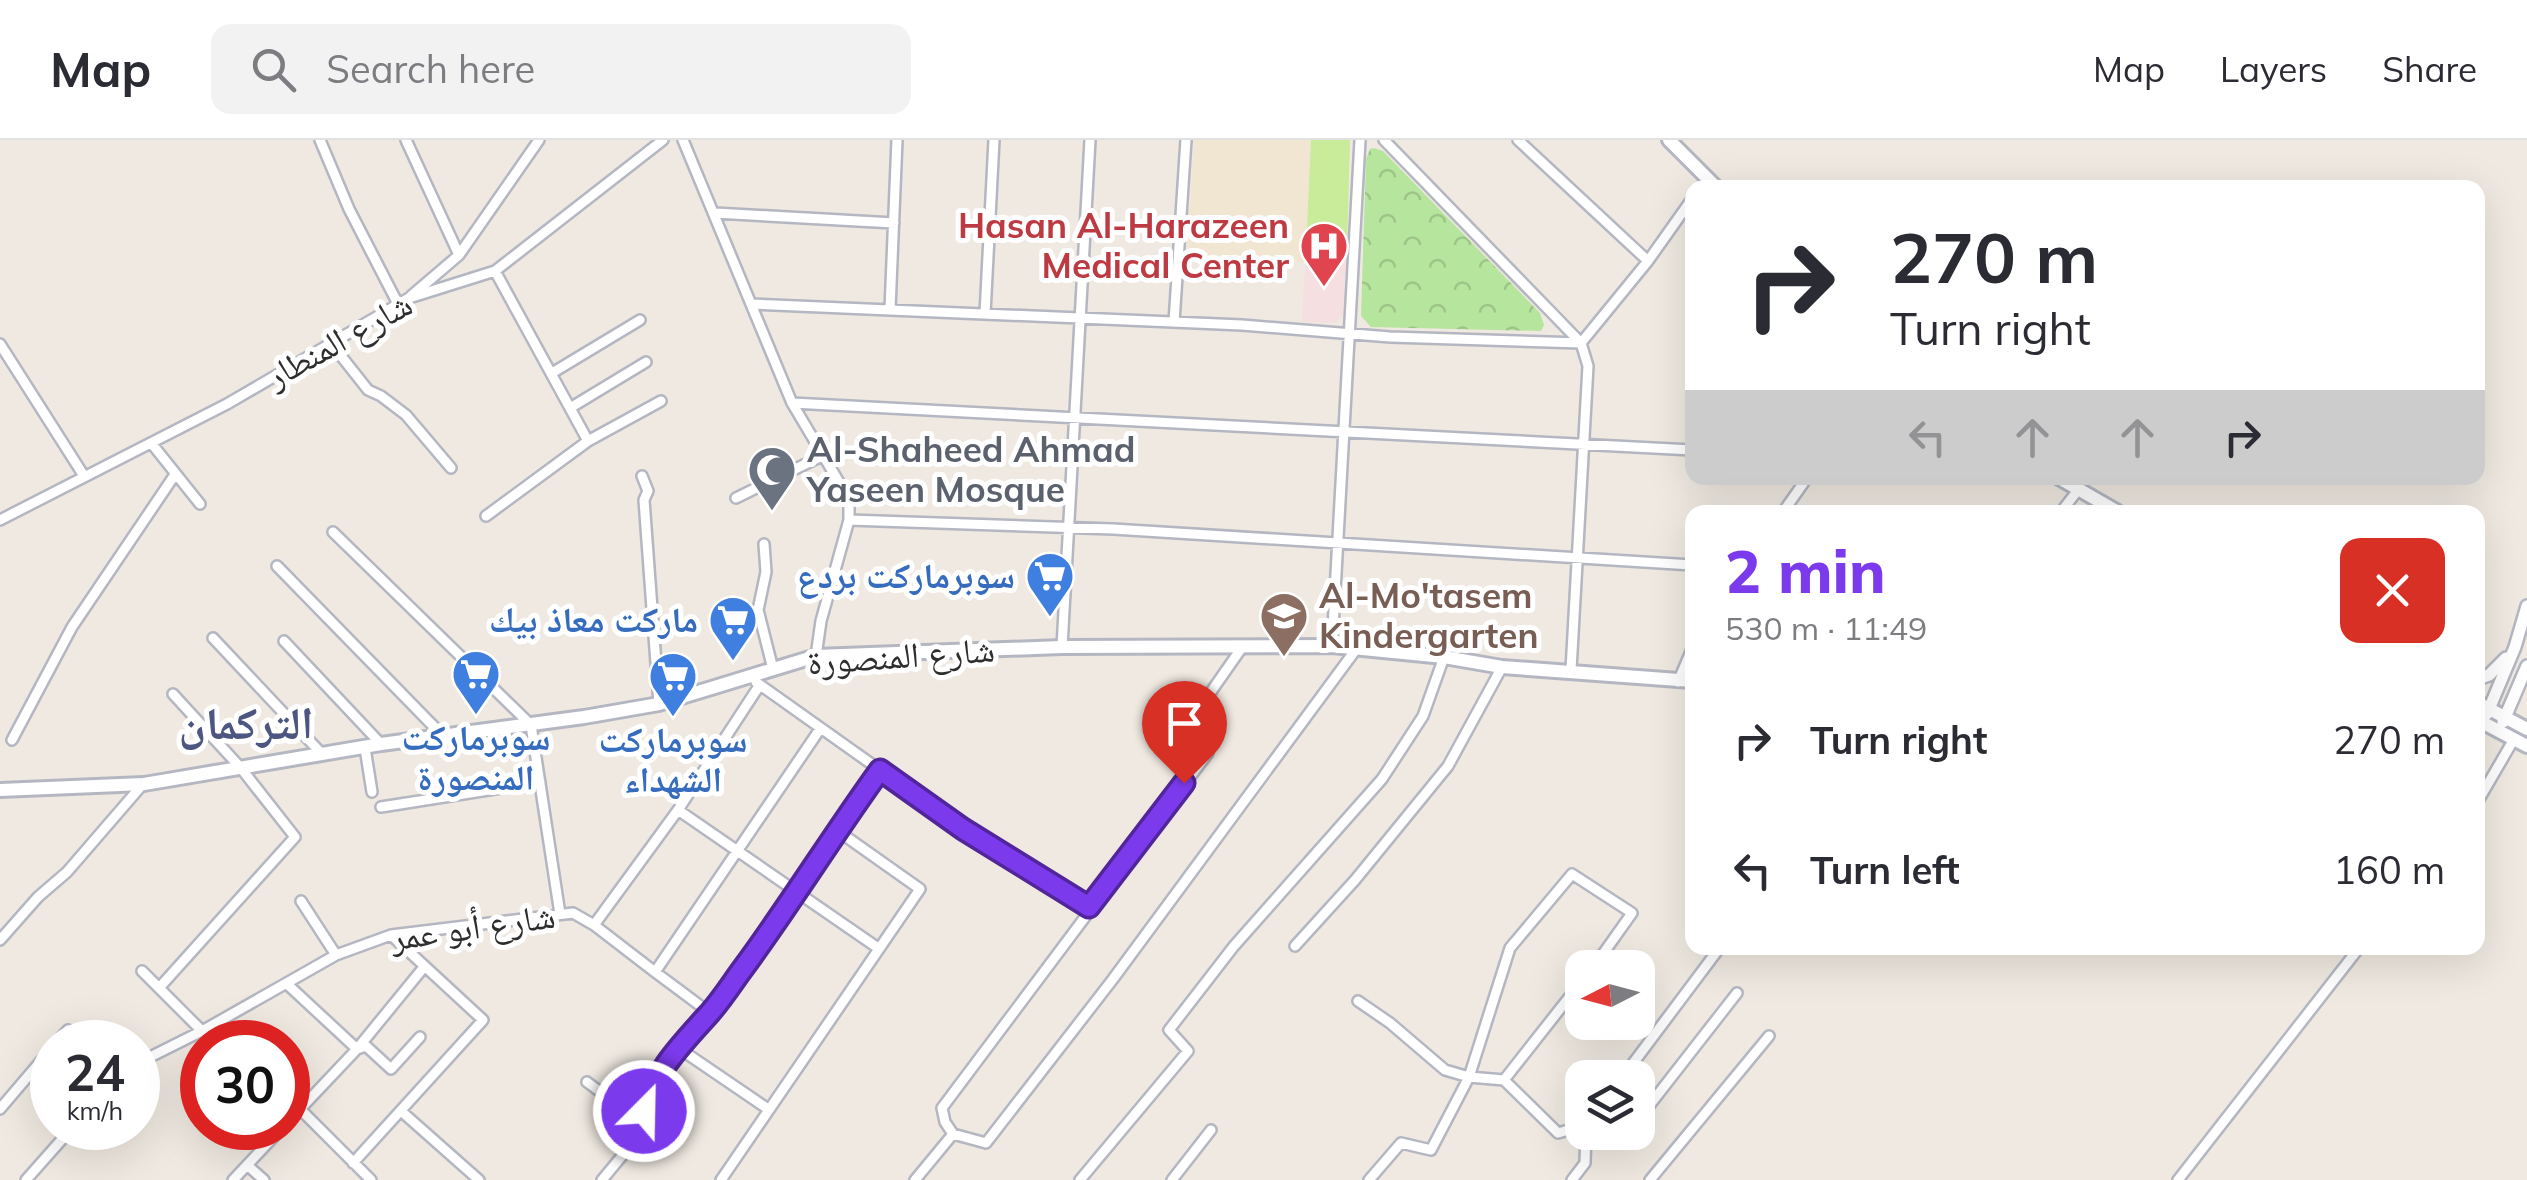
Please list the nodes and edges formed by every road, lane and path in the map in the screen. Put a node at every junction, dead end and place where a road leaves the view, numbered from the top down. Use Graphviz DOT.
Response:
graph roads {
  1 [pos="320,140"];
  2 [pos="406,140"];
  3 [pos="539,140"];
  4 [pos="663,140"];
  5 [pos="683,140"];
  6 [pos="884,140"];
  7 [pos="897,140"];
  8 [pos="994,140"];
  9 [pos="1090,140"];
  10 [pos="1186,140"];
  11 [pos="1360,140"];
  12 [pos="1384,140"];
  13 [pos="1518,140"];
  14 [pos="1668,140"];
  15 [pos="1704,180"];
  16 [pos="1685,209"];
  17 [pos="715,213"];
  18 [pos="894,223"];
  19 [pos="459,255"];
  20 [pos="1648,262"];
  21 [pos="495,271"];
  22 [pos="409,298"];
  23 [pos="398,304"];
  24 [pos="752,304"];
  25 [pos="890,309"];
  26 [pos="985,314"];
  27 [pos="1080,319"];
  28 [pos="640,320"];
  29 [pos="1174,322"];
  30 [pos="1349,335"];
  31 [pos="330,342"];
  32 [pos="1581,343"];
  33 [pos="0,344"];
  34 [pos="646,362"];
  35 [pos="552,373"];
  36 [pos="662,401"];
  37 [pos="792,403"];
  38 [pos="570,408"];
  39 [pos="1074,416"];
  40 [pos="1345,432"];
  41 [pos="588,441"];
  42 [pos="152,444"];
  43 [pos="1583,444"];
  44 [pos="1685,450"];
  45 [pos="822,456"];
  46 [pos="451,468"];
  47 [pos="84,476"];
  48 [pos="174,476"];
  49 [pos="642,476"];
  50 [pos="2070,485"];
  51 [pos="2078,490"];
  52 [pos="736,498"];
  53 [pos="200,504"];
  54 [pos="2067,505"];
  55 [pos="2105,505"];
  56 [pos="486,516"];
  57 [pos="0,520"];
  58 [pos="849,520"];
  59 [pos="1068,528"];
  60 [pos="332,532"];
  61 [pos="764,544"];
  62 [pos="1336,544"];
  63 [pos="1576,558"];
  64 [pos="1685,565"];
  65 [pos="276,566"];
  66 [pos="2527,606"];
  67 [pos="213,638"];
  68 [pos="284,641"];
  69 [pos="1243,646"];
  70 [pos="1332,646"];
  71 [pos="1062,647"];
  72 [pos="2515,647"];
  73 [pos="1357,648"];
  74 [pos="816,656"];
  75 [pos="1444,656"];
  76 [pos="1502,667"];
  77 [pos="773,668"];
  78 [pos="1571,670"];
  79 [pos="2527,672"];
  80 [pos="2485,675"];
  81 [pos="755,680"];
  82 [pos="1685,682"];
  83 [pos="173,694"];
  84 [pos="659,704"];
  85 [pos="2485,708"];
  86 [pos="2485,716"];
  87 [pos="531,724"];
  88 [pos="2502,724"];
  89 [pos="820,729"];
  90 [pos="2527,729"];
  91 [pos="444,737"];
  92 [pos="2514,739"];
  93 [pos="12,740"];
  94 [pos="381,744"];
  95 [pos="2527,746"];
  96 [pos="365,748"];
  97 [pos="322,754"];
  98 [pos="240,767"];
  99 [pos="880,770"];
  100 [pos="540,782"];
  101 [pos="144,784"];
  102 [pos="0,790"];
  103 [pos="2485,790"];
  104 [pos="372,792"];
  105 [pos="381,807"];
  106 [pos="678,810"];
  107 [pos="838,831"];
  108 [pos="737,850"];
  109 [pos="794,891"];
  110 [pos="301,901"];
  111 [pos="1089,907"];
  112 [pos="560,914"];
  113 [pos="594,925"];
  114 [pos="392,936"];
  115 [pos="0,940"];
  116 [pos="1295,946"];
  117 [pos="878,948"];
  118 [pos="1605,950"];
  119 [pos="336,955"];
  120 [pos="1714,955"];
  121 [pos="2354,955"];
  122 [pos="424,967"];
  123 [pos="142,971"];
  124 [pos="655,972"];
  125 [pos="287,984"];
  126 [pos="159,988"];
  127 [pos="1737,993"];
  128 [pos="1358,1000"];
  129 [pos="1565,1003"];
  130 [pos="710,1013"];
  131 [pos="191,1020"];
  132 [pos="222,1020"];
  133 [pos="1770,1036"];
  134 [pos="420,1038"];
  135 [pos="676,1046"];
  136 [pos="357,1049"];
  137 [pos="1636,1060"];
  138 [pos="30,1074"];
  139 [pos="1469,1077"];
  140 [pos="1504,1080"];
  141 [pos="587,1082"];
  142 [pos="310,1098"];
  143 [pos="1655,1098"];
  144 [pos="768,1108"];
  145 [pos="0,1109"];
  146 [pos="402,1111"];
  147 [pos="310,1119"];
  148 [pos="642,1122"];
  149 [pos="1211,1130"];
  150 [pos="1565,1132"];
  151 [pos="953,1134"];
  152 [pos="53,1150"];
  153 [pos="261,1150"];
  154 [pos="1585,1150"];
  155 [pos="353,1163"];
  156 [pos="247,1165"];
  157 [pos="608,1178"];
  158 [pos="26,1180"];
  159 [pos="233,1180"];
  160 [pos="264,1180"];
  161 [pos="371,1180"];
  162 [pos="479,1180"];
  163 [pos="721,1180"];
  164 [pos="915,1180"];
  165 [pos="1080,1180"];
  166 [pos="1172,1180"];
  167 [pos="1368,1180"];
  168 [pos="1572,1180"];
  169 [pos="1650,1180"];
  170 [pos="2178,1180"];
  1 -- 23 [label="street"];
  2 -- 19 [label="street"];
  3 -- 19 [label="street"];
  4 -- 21 [label="street, شارع المنطار"];
  5 -- 17 [label="street"];
  6 -- 7 [label="street"];
  7 -- 18 [label="street"];
  8 -- 26 [label="street"];
  9 -- 27 [label="street"];
  10 -- 29 [label="street"];
  11 -- 30 [label="street"];
  12 -- 32 [label="street"];
  13 -- 20 [label="street"];
  14 -- 15 [label="main road"];
  16 -- 20 [label="street"];
  17 -- 18 [label="street"];
  17 -- 24 [label="street"];
  18 -- 25 [label="street"];
  19 -- 22 [label="street"];
  20 -- 32 [label="street"];
  21 -- 22 [label="street, شارع المنطار"];
  21 -- 35 [label="street"];
  22 -- 23 [label="street, شارع المنطار"];
  23 -- 31 [label="street, شارع المنطار"];
  24 -- 25 [label="street"];
  24 -- 37 [label="street"];
  25 -- 26 [label="street"];
  26 -- 27 [label="street"];
  27 -- 29 [label="street"];
  27 -- 39 [label="street"];
  28 -- 35 [label="street"];
  29 -- 30 [label="street"];
  30 -- 32 [label="street"];
  30 -- 40 [label="street"];
  31 -- 42 [label="street, شارع المنطار"];
  31 -- 46 [label="street"];
  32 -- 43 [label="street"];
  33 -- 47 [label="street"];
  34 -- 38 [label="street"];
  35 -- 38 [label="street"];
  36 -- 41 [label="street"];
  37 -- 39 [label="street"];
  37 -- 45 [label="street"];
  38 -- 41 [label="street"];
  39 -- 40 [label="street"];
  39 -- 59 [label="street"];
  40 -- 43 [label="street"];
  40 -- 62 [label="street"];
  41 -- 56 [label="street"];
  42 -- 47 [label="street, شارع المنطار"];
  42 -- 48 [label="street"];
  43 -- 44 [label="street"];
  43 -- 63 [label="street"];
  45 -- 52 [label="street"];
  45 -- 58 [label="street"];
  47 -- 57 [label="street, شارع المنطار"];
  48 -- 53 [label="street"];
  48 -- 93 [label="street"];
  49 -- 84 [label="street"];
  50 -- 51 [label="main road"];
  51 -- 54 [label="street"];
  51 -- 55 [label="main road"];
  58 -- 59 [label="street"];
  58 -- 74 [label="street"];
  59 -- 62 [label="street"];
  59 -- 71 [label="street"];
  60 -- 87 [label="street"];
  61 -- 77 [label="street"];
  62 -- 63 [label="street"];
  62 -- 70 [label="street"];
  63 -- 64 [label="street"];
  63 -- 78 [label="street"];
  65 -- 91 [label="street"];
  66 -- 72 [label="street"];
  67 -- 97 [label="street"];
  68 -- 94 [label="street"];
  69 -- 70 [label="main road, شارع المنصورة"];
  69 -- 71 [label="main road, شارع المنصورة"];
  69 -- 111 [label="street"];
  70 -- 73 [label="main road, شارع المنصورة"];
  71 -- 74 [label="main road, شارع المنصورة"];
  72 -- 80 [label="street"];
  72 -- 85 [label="street"];
  73 -- 75 [label="main road, شارع المنصورة"];
  73 -- 151 [label="street"];
  74 -- 77 [label="main road, شارع المنصورة"];
  75 -- 76 [label="main road, شارع المنصورة"];
  75 -- 165 [label="street"];
  76 -- 78 [label="main road, شارع المنصورة"];
  76 -- 116 [label="street"];
  77 -- 81 [label="main road, شارع المنصورة"];
  78 -- 82 [label="main road, شارع المنصورة"];
  79 -- 88 [label="street"];
  81 -- 84 [label="main road, شارع المنصورة"];
  81 -- 89 [label="street"];
  81 -- 106 [label="street"];
  83 -- 98 [label="street"];
  84 -- 87 [label="main road, شارع المنصورة"];
  86 -- 88 [label="main road"];
  87 -- 91 [label="main road, شارع المنصورة"];
  87 -- 100 [label="street"];
  88 -- 90 [label="main road"];
  88 -- 92 [label="main road"];
  89 -- 99 [label="street"];
  89 -- 108 [label="street"];
  91 -- 94 [label="main road, شارع المنصورة"];
  92 -- 95 [label="main road"];
  92 -- 103 [label="street"];
  94 -- 96 [label="main road, شارع المنصورة"];
  96 -- 97 [label="main road, شارع المنصورة"];
  96 -- 104 [label="street"];
  97 -- 98 [label="main road, شارع المنصورة"];
  98 -- 101 [label="main road, شارع المنصورة"];
  98 -- 126 [label="street"];
  99 -- 107 [label="street"];
  99 -- 111 [label="street"];
  100 -- 105 [label="street"];
  100 -- 112 [label="street"];
  101 -- 102 [label="main road, شارع المنصورة"];
  101 -- 115 [label="street"];
  106 -- 108 [label="street"];
  106 -- 113 [label="street"];
  107 -- 109 [label="street"];
  107 -- 117 [label="street"];
  108 -- 109 [label="street"];
  108 -- 124 [label="street"];
  109 -- 117 [label="street"];
  109 -- 130 [label="street"];
  110 -- 119 [label="street"];
  111 -- 151 [label="street"];
  112 -- 113 [label="street, شارع أبو عمر"];
  112 -- 114 [label="street, شارع أبو عمر"];
  113 -- 124 [label="street, شارع أبو عمر"];
  114 -- 119 [label="street, شارع أبو عمر"];
  114 -- 122 [label="street"];
  117 -- 144 [label="street"];
  118 -- 139 [label="street"];
  119 -- 125 [label="street, شارع أبو عمر"];
  120 -- 137 [label="street"];
  121 -- 170 [label="street"];
  122 -- 136 [label="street"];
  122 -- 146 [label="street"];
  123 -- 126 [label="street"];
  124 -- 130 [label="street, شارع أبو عمر"];
  125 -- 132 [label="street, شارع أبو عمر"];
  125 -- 136 [label="street"];
  126 -- 131 [label="street"];
  127 -- 143 [label="street"];
  128 -- 139 [label="street"];
  129 -- 140 [label="street"];
  130 -- 135 [label="street"];
  133 -- 169 [label="street"];
  134 -- 136 [label="street"];
  135 -- 144 [label="street"];
  135 -- 148 [label="street"];
  136 -- 142 [label="street"];
  138 -- 145 [label="street"];
  139 -- 140 [label="street"];
  139 -- 167 [label="street"];
  140 -- 150 [label="street"];
  141 -- 148 [label="street"];
  144 -- 163 [label="street"];
  146 -- 155 [label="street"];
  146 -- 162 [label="street"];
  147 -- 155 [label="street"];
  148 -- 157 [label="street"];
  149 -- 166 [label="street"];
  151 -- 164 [label="street"];
  152 -- 158 [label="street"];
  153 -- 156 [label="street"];
  154 -- 168 [label="street"];
  155 -- 161 [label="street"];
  156 -- 159 [label="street"];
  156 -- 160 [label="street"];
}
